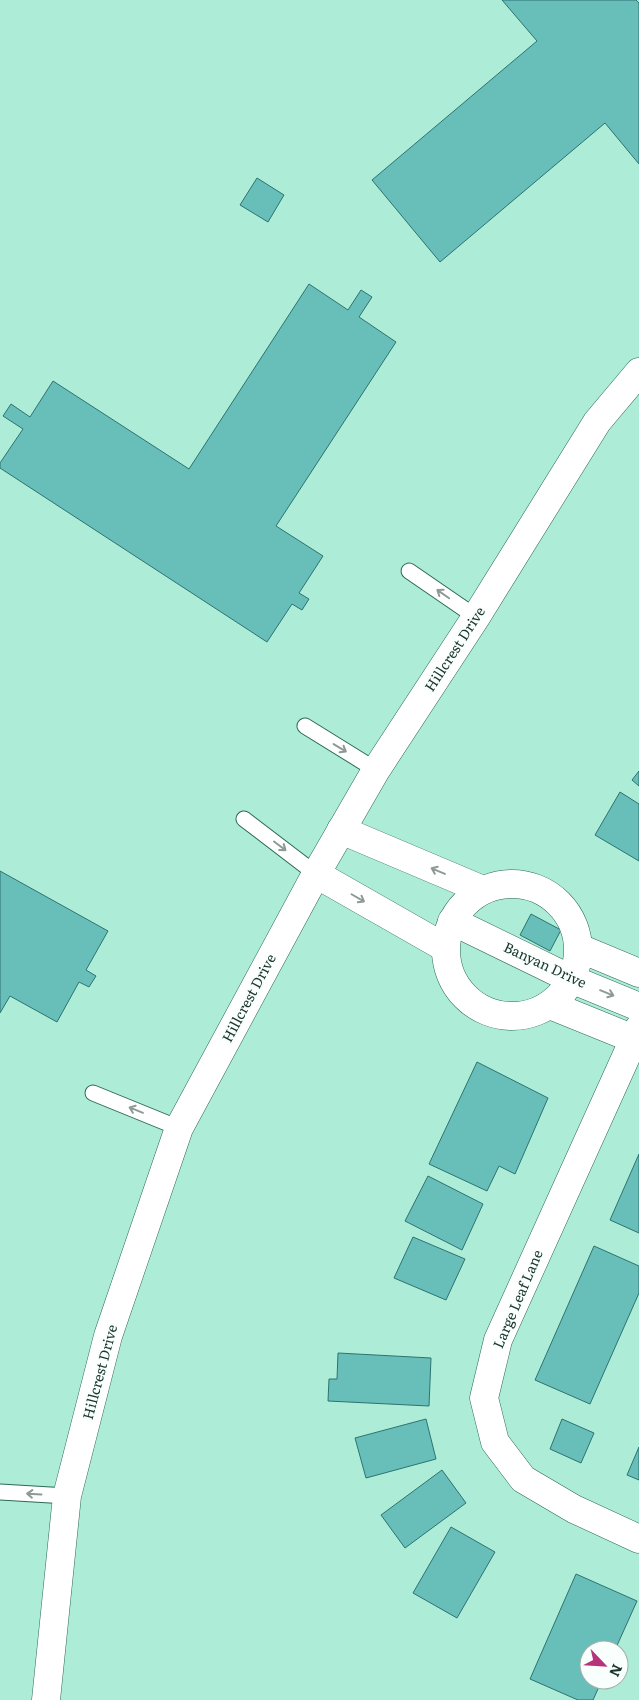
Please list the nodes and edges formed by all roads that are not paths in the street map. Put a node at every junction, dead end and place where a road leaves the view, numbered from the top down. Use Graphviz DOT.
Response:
graph roads {
  1 [pos="639,372"];
  2 [pos="409,571"];
  3 [pos="476,617"];
  4 [pos="305,726"];
  5 [pos="376,770"];
  6 [pos="244,819"];
  7 [pos="340,830"];
  8 [pos="316,874"];
  9 [pos="483,890"];
  10 [pos="452,921"];
  11 [pos="444,947"];
  12 [pos="578,948"];
  13 [pos="639,973"];
  14 [pos="571,979"];
  15 [pos="550,1005"];
  16 [pos="639,1007"];
  17 [pos="636,1033"];
  18 [pos="93,1093"];
  19 [pos="179,1128"];
  20 [pos="0,1492"];
  21 [pos="67,1496"];
  22 [pos="639,1539"];
  23 [pos="46,1700"];
  1 -- 3 [label="street, Hillcrest Drive"];
  3 -- 2 [label="lane, one-way"];
  3 -- 5 [label="street, Hillcrest Drive"];
  4 -- 5 [label="lane, one-way"];
  5 -- 7 [label="street, Hillcrest Drive"];
  6 -- 8 [label="lane, one-way"];
  7 -- 8 [label="street, Hillcrest Drive"];
  9 -- 7 [label="street, one-way"];
  8 -- 11 [label="street, one-way"];
  8 -- 19 [label="street, Hillcrest Drive"];
  9 -- 10 [label="street"];
  9 -- 12 [label="street"];
  10 -- 11 [label="street"];
  10 -- 14 [label="street, Banyan Drive"];
  11 -- 15 [label="street"];
  12 -- 13 [label="street"];
  12 -- 14 [label="street"];
  14 -- 15 [label="street"];
  14 -- 16 [label="street, Banyan Drive, one-way"];
  15 -- 17 [label="street"];
  17 -- 22 [label="street, Large Leaf Lane"];
  19 -- 18 [label="lane, one-way"];
  19 -- 21 [label="street, Hillcrest Drive"];
  21 -- 20 [label="lane, one-way"];
  21 -- 23 [label="street, Hillcrest Drive"];
}
